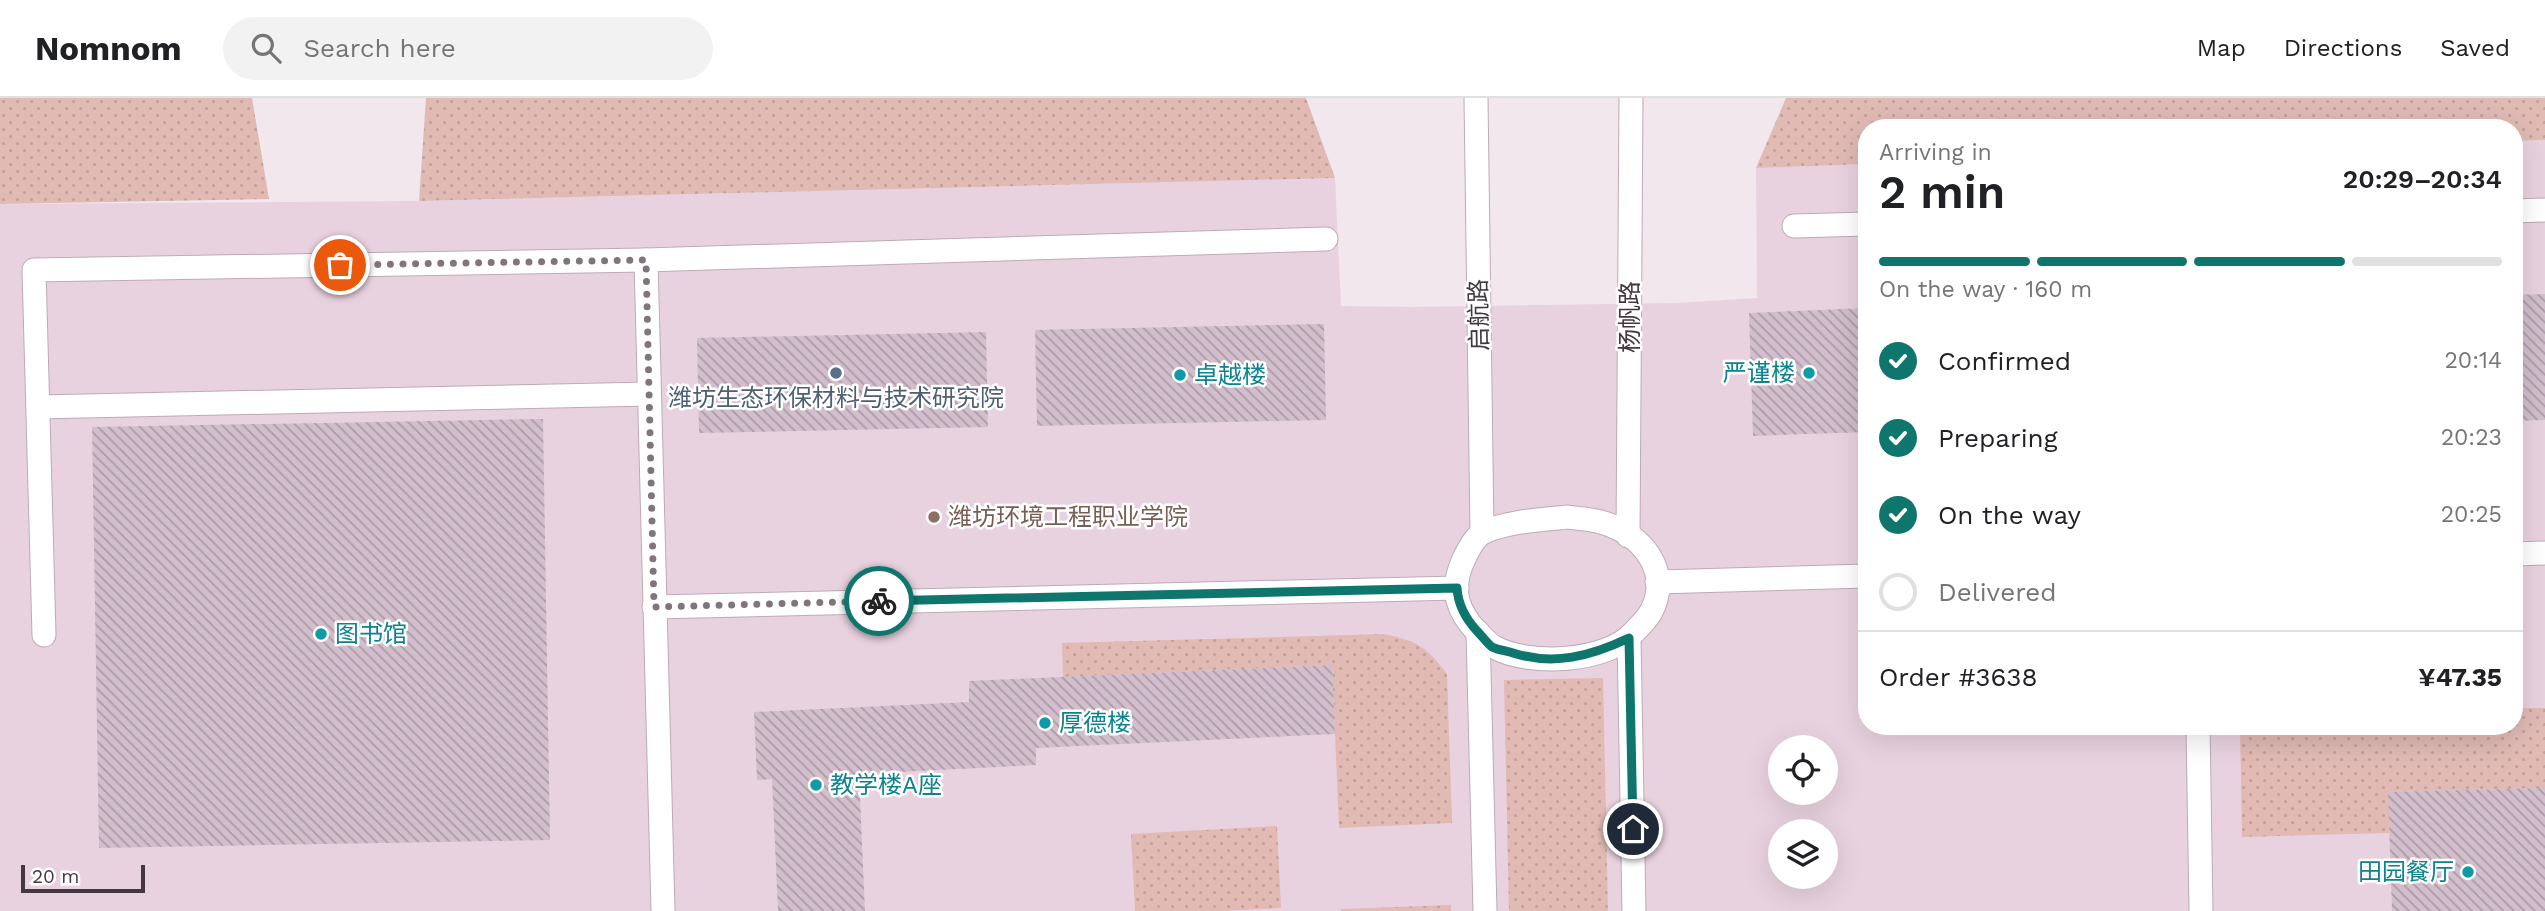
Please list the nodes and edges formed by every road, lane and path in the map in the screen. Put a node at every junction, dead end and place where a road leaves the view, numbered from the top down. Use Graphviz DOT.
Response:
graph roads {
  1 [pos="1476,98"];
  2 [pos="1631,98"];
  3 [pos="2545,210"];
  4 [pos="2523,211"];
  5 [pos="1858,224"];
  6 [pos="1794,226"];
  7 [pos="1325,239"];
  8 [pos="646,260"];
  9 [pos="649,394"];
  10 [pos="38,407"];
  11 [pos="1482,533"];
  12 [pos="1628,536"];
  13 [pos="2545,553"];
  14 [pos="2523,554"];
  15 [pos="1858,576"];
  16 [pos="1657,582"];
  17 [pos="1457,588"];
  18 [pos="654,607"];
  19 [pos="1478,632"];
  20 [pos="44,635"];
  21 [pos="1629,638"];
  22 [pos="2198,735"];
  23 [pos="663,911"];
  24 [pos="1485,911"];
  25 [pos="1634,911"];
  26 [pos="2202,911"];
  1 -- 11 [label="lane, 启航路"];
  2 -- 12 [label="lane, 杨帆路"];
  3 -- 4 [label="lane"];
  5 -- 6 [label="lane"];
  7 -- 8 [label="lane"];
  8 -- 9 [label="lane"];
  8 -- 10 [label="lane"];
  9 -- 10 [label="lane"];
  9 -- 18 [label="lane"];
  10 -- 20 [label="lane"];
  11 -- 12 [label="lane"];
  11 -- 17 [label="lane"];
  12 -- 16 [label="lane"];
  13 -- 14 [label="lane"];
  15 -- 16 [label="lane"];
  16 -- 21 [label="lane"];
  17 -- 18 [label="lane"];
  17 -- 19 [label="lane"];
  18 -- 23 [label="lane"];
  19 -- 21 [label="lane"];
  19 -- 24 [label="lane"];
  21 -- 25 [label="lane"];
  22 -- 26 [label="lane"];
}
